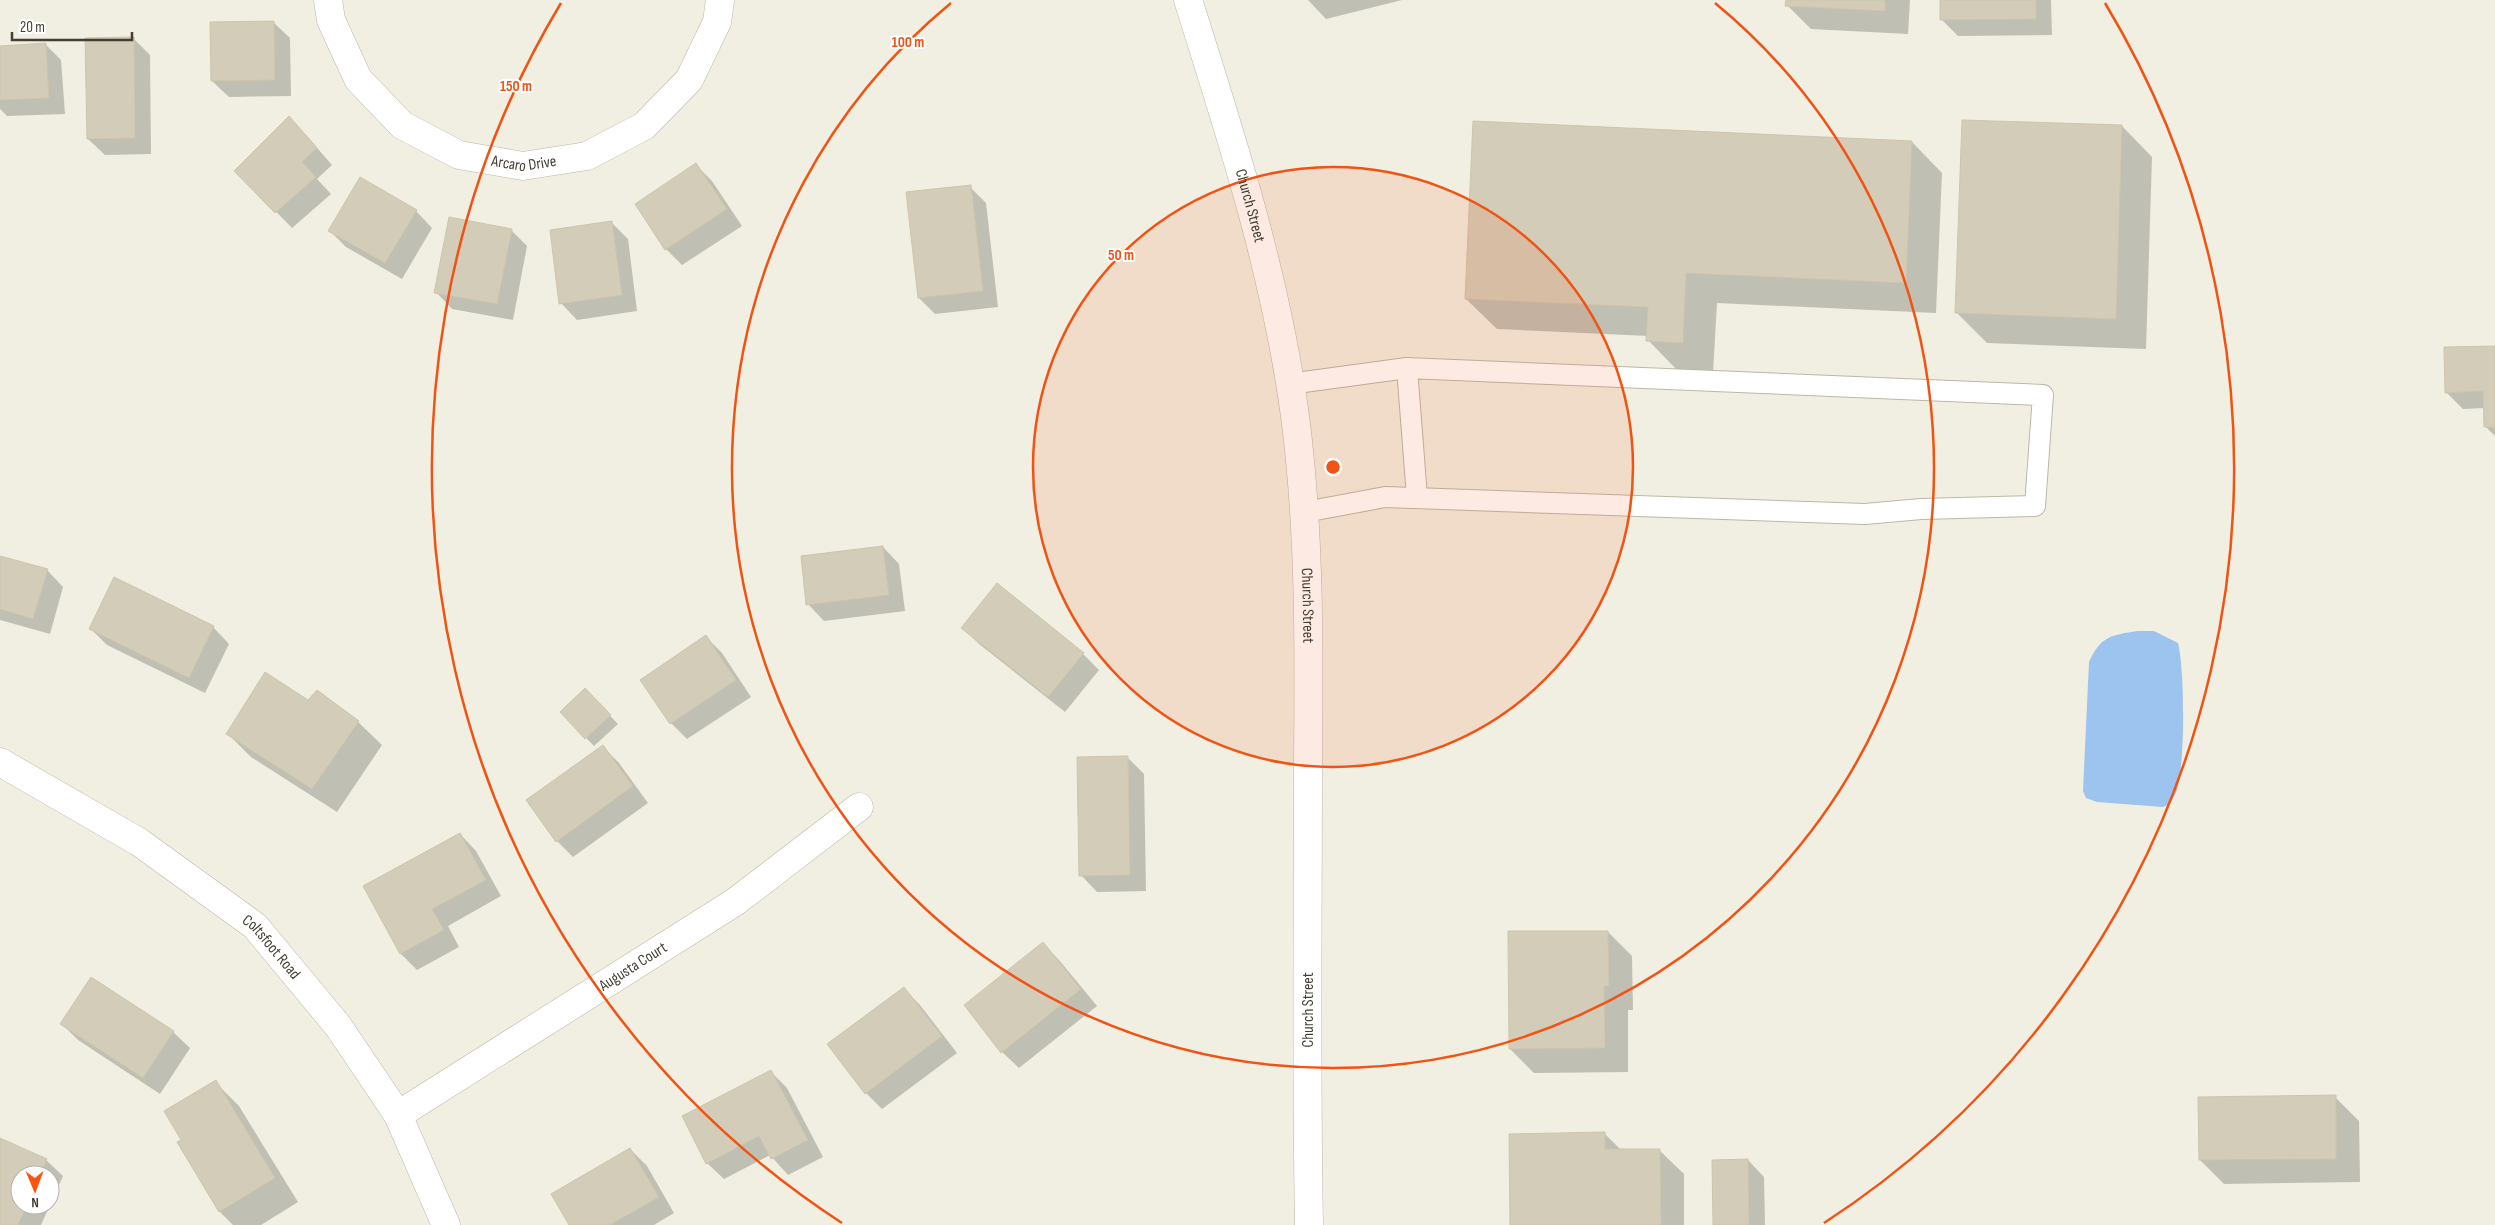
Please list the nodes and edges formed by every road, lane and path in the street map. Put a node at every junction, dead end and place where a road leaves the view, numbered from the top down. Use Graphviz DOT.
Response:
graph roads {
  1 [pos="328,0"];
  2 [pos="720,0"];
  3 [pos="1188,0"];
  4 [pos="1407,368"];
  5 [pos="1289,384"];
  6 [pos="1417,497"];
  7 [pos="1305,512"];
  8 [pos="0,762"];
  9 [pos="859,807"];
  10 [pos="398,1115"];
  11 [pos="446,1225"];
  12 [pos="1309,1225"];
  1 -- 2 [label="street, Arcaro Drive"];
  3 -- 5 [label="street, Church Street"];
  4 -- 5 [label="lane"];
  4 -- 6 [label="lane"];
  4 -- 6 [label="lane"];
  5 -- 7 [label="street, Church Street"];
  6 -- 7 [label="lane"];
  7 -- 12 [label="street, Church Street"];
  8 -- 10 [label="street, Coltsfoot Road"];
  9 -- 10 [label="street, Augusta Court"];
  10 -- 11 [label="street, Coltsfoot Road"];
}
